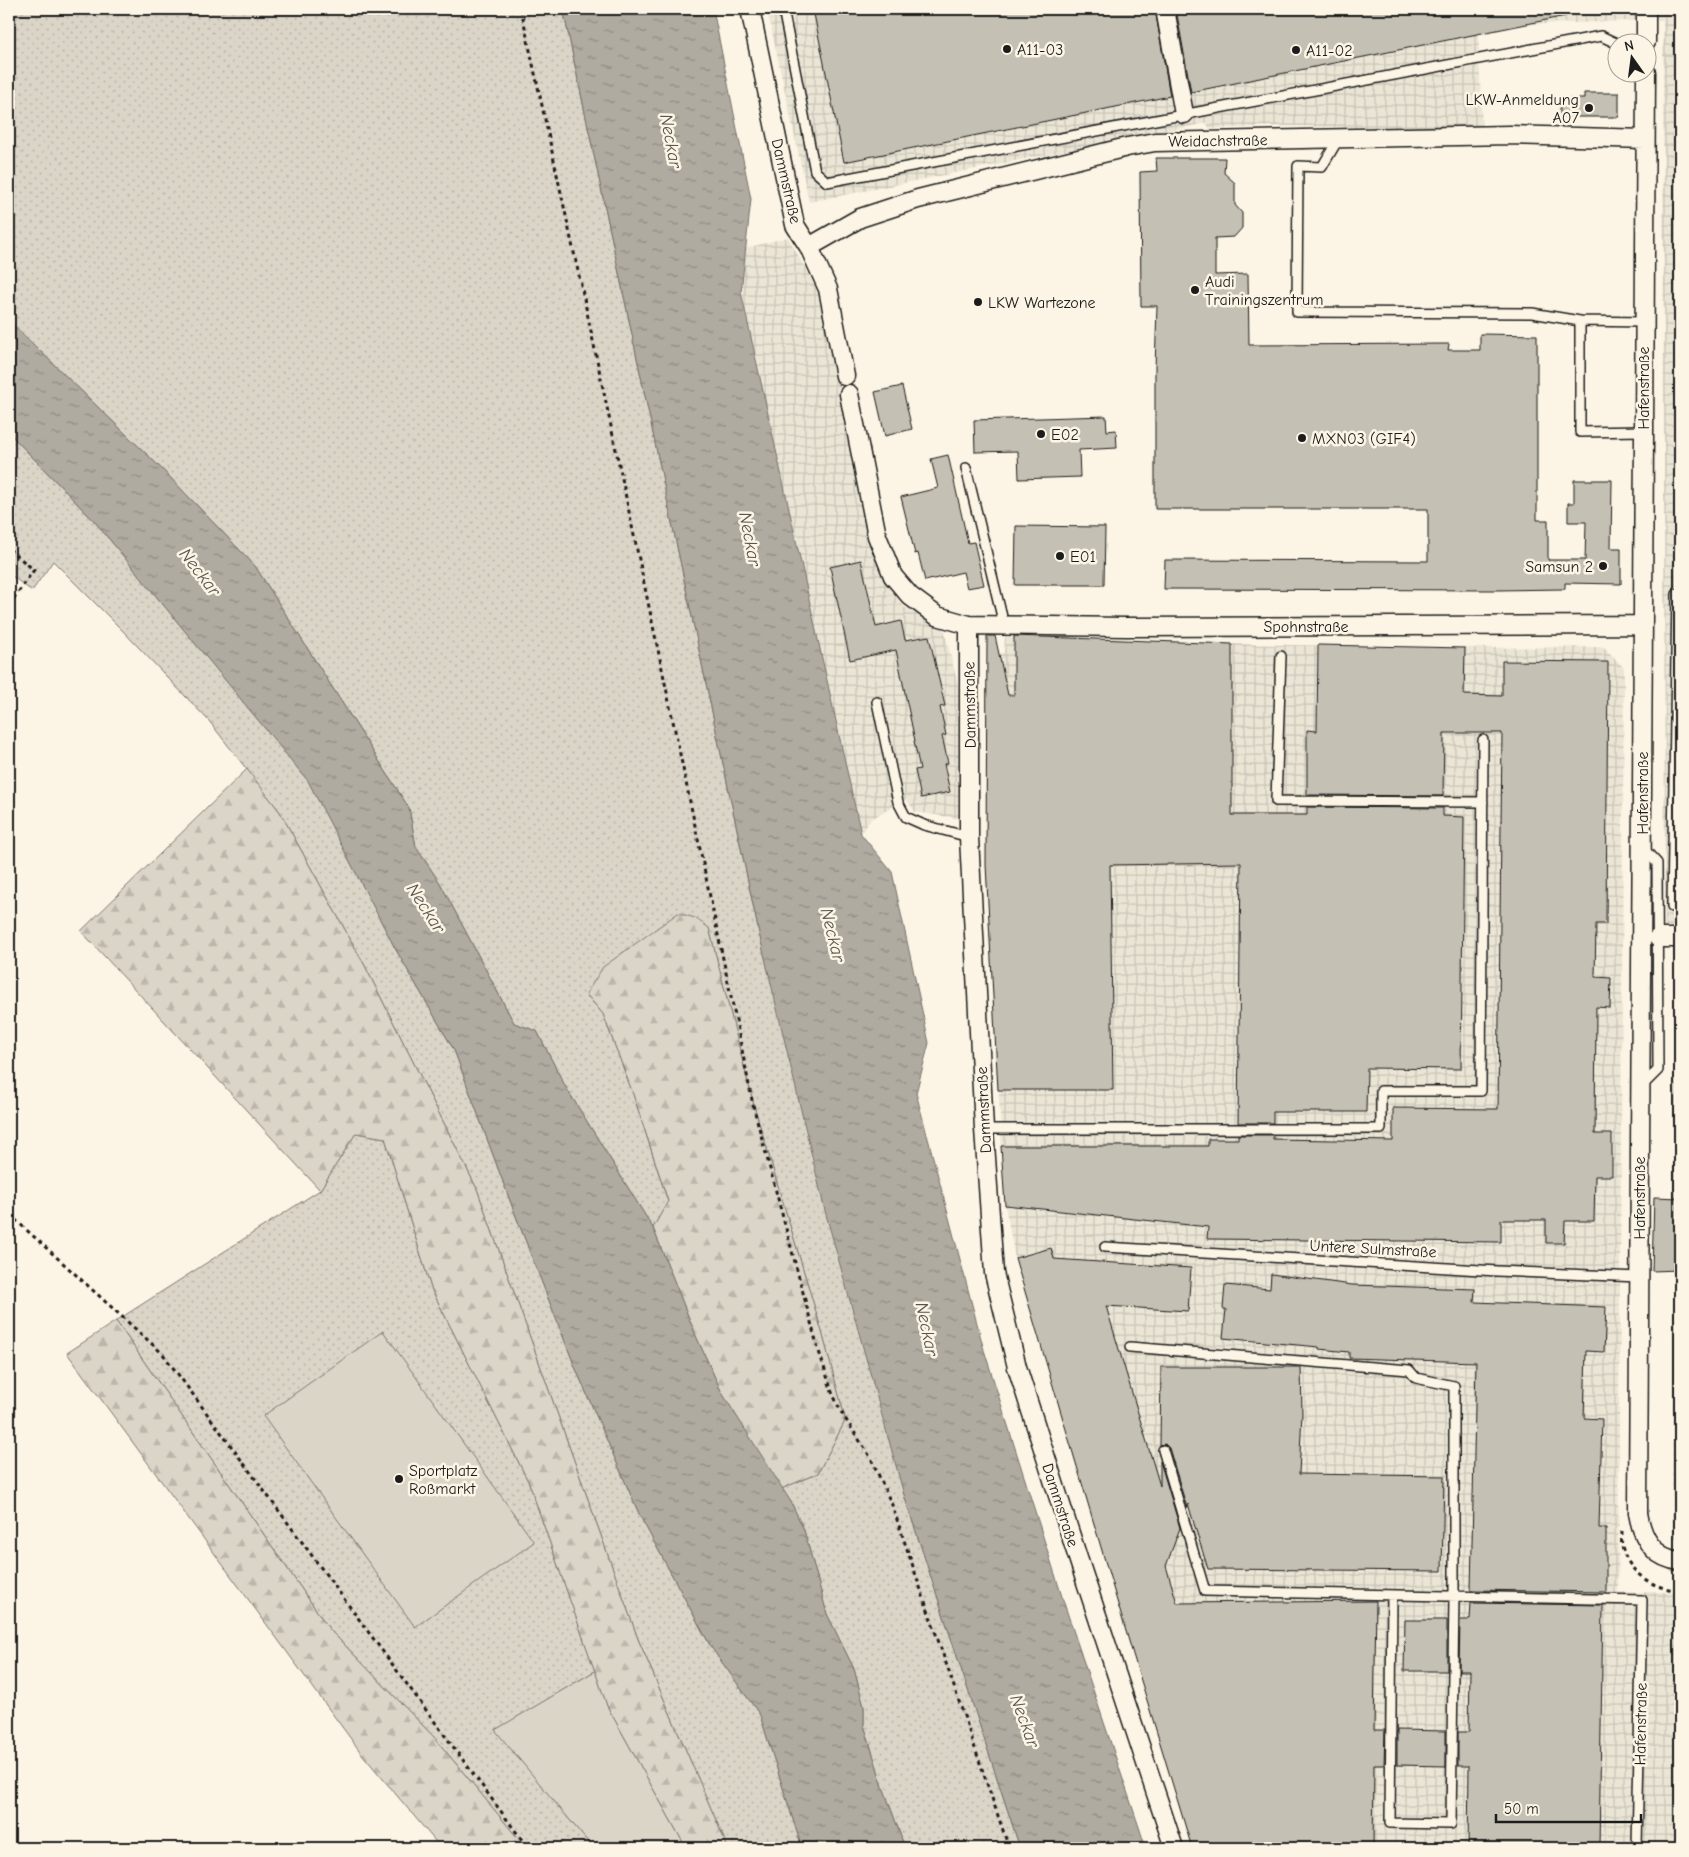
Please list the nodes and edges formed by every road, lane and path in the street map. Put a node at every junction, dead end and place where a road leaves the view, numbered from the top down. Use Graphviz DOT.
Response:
graph roads {
  1 [pos="521,9"];
  2 [pos="750,9"];
  3 [pos="783,9"];
  4 [pos="1165,9"];
  5 [pos="1646,9"];
  6 [pos="1646,32"];
  7 [pos="1606,38"];
  8 [pos="1646,82"];
  9 [pos="1184,114"];
  10 [pos="1339,138"];
  11 [pos="1645,139"];
  12 [pos="809,247"];
  13 [pos="1580,321"];
  14 [pos="1643,322"];
  15 [pos="846,376"];
  16 [pos="849,394"];
  17 [pos="1643,431"];
  18 [pos="966,468"];
  19 [pos="9,549"];
  20 [pos="1680,594"];
  21 [pos="9,605"];
  22 [pos="969,625"];
  23 [pos="1004,625"];
  24 [pos="1643,625"];
  25 [pos="1281,656"];
  26 [pos="877,702"];
  27 [pos="1483,740"];
  28 [pos="1482,802"];
  29 [pos="970,837"];
  30 [pos="1642,846"];
  31 [pos="1680,908"];
  32 [pos="1658,938"];
  33 [pos="1680,938"];
  34 [pos="1640,1087"];
  35 [pos="984,1128"];
  36 [pos="9,1214"];
  37 [pos="1105,1248"];
  38 [pos="1639,1277"];
  39 [pos="1130,1347"];
  40 [pos="1163,1450"];
  41 [pos="1680,1561"];
  42 [pos="1657,1586"];
  43 [pos="1655,1592"];
  44 [pos="1392,1595"];
  45 [pos="1454,1596"];
  46 [pos="528,1848"];
  47 [pos="1009,1848"];
  48 [pos="1174,1848"];
  49 [pos="1638,1848"];
  1 -- 47 [label="path"];
  2 -- 12 [label="street, Dammstraße"];
  3 -- 9 [label="lane"];
  4 -- 9 [label="street"];
  5 -- 6 [label="street"];
  7 -- 9 [label="lane"];
  8 -- 11 [label="street, Hafenstraße"];
  10 -- 11 [label="street, Weidachstraße"];
  10 -- 12 [label="street, Weidachstraße"];
  10 -- 13 [label="lane"];
  11 -- 14 [label="street, Hafenstraße"];
  12 -- 15 [label="street, Dammstraße"];
  13 -- 14 [label="lane"];
  13 -- 17 [label="lane"];
  14 -- 17 [label="street, Hafenstraße"];
  16 -- 22 [label="street"];
  17 -- 24 [label="street, Hafenstraße"];
  18 -- 23 [label="lane"];
  19 -- 21 [label="path"];
  20 -- 31 [label="lane"];
  22 -- 23 [label="street, Spohnstraße"];
  22 -- 29 [label="street, Dammstraße"];
  23 -- 24 [label="street, Spohnstraße"];
  24 -- 30 [label="street, Hafenstraße"];
  25 -- 28 [label="lane"];
  26 -- 29 [label="lane"];
  27 -- 28 [label="lane"];
  28 -- 35 [label="lane"];
  29 -- 35 [label="street, Dammstraße"];
  30 -- 32 [label="lane"];
  30 -- 34 [label="street, Hafenstraße"];
  32 -- 33 [label="street"];
  32 -- 34 [label="lane"];
  34 -- 38 [label="street, Hafenstraße"];
  35 -- 48 [label="street, Dammstraße"];
  36 -- 46 [label="path"];
  37 -- 38 [label="lane, Untere Sulmstraße"];
  38 -- 41 [label="street, Hafenstraße"];
  39 -- 45 [label="lane"];
  40 -- 44 [label="lane"];
  42 -- 43 [label="path"];
  44 -- 45 [label="lane"];
  44 -- 45 [label="lane"];
  45 -- 49 [label="lane, Hafenstraße"];
}
